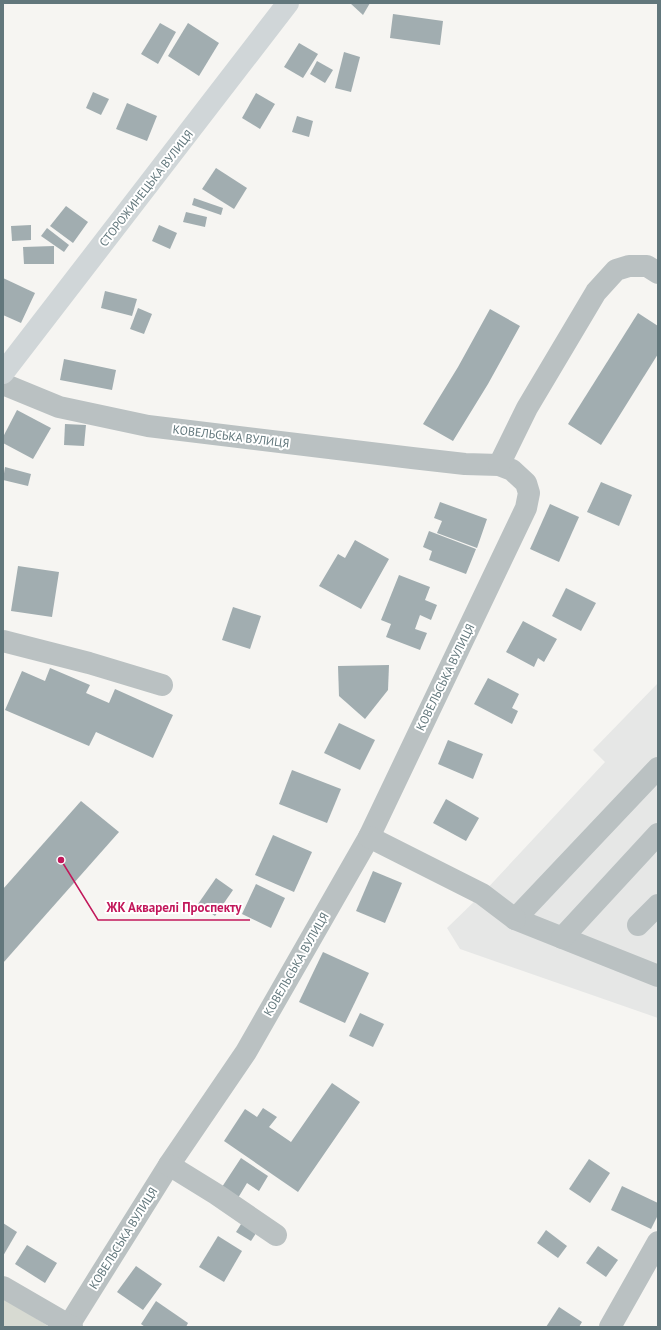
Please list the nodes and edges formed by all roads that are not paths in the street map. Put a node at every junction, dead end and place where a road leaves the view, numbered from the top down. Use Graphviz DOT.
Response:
graph roads {
  1 [pos="288,3"];
  2 [pos="658,273"];
  3 [pos="3,373"];
  4 [pos="3,384"];
  5 [pos="499,465"];
  6 [pos="3,641"];
  7 [pos="162,685"];
  8 [pos="658,768"];
  9 [pos="658,834"];
  10 [pos="369,837"];
  11 [pos="658,905"];
  12 [pos="515,919"];
  13 [pos="638,925"];
  14 [pos="562,938"];
  15 [pos="658,976"];
  16 [pos="169,1164"];
  17 [pos="276,1235"];
  18 [pos="658,1242"];
  19 [pos="3,1287"];
  20 [pos="70,1326"];
  21 [pos="610,1327"];
  1 -- 3 [label="main road, СТОРОЖИНЕЦЬКА ВУЛИЦЯ"];
  2 -- 5 [label="street"];
  4 -- 5 [label="street, КОВЕЛЬСЬКА ВУЛИЦЯ"];
  5 -- 10 [label="street, КОВЕЛЬСЬКА ВУЛИЦЯ"];
  6 -- 7 [label="street"];
  8 -- 12 [label="street"];
  9 -- 14 [label="street"];
  10 -- 12 [label="street"];
  10 -- 16 [label="street, КОВЕЛЬСЬКА ВУЛИЦЯ"];
  11 -- 13 [label="street"];
  12 -- 14 [label="street"];
  14 -- 15 [label="street"];
  16 -- 17 [label="street"];
  16 -- 20 [label="street, КОВЕЛЬСЬКА ВУЛИЦЯ"];
  18 -- 21 [label="street"];
  19 -- 20 [label="street, КОВЕЛЬСЬКА ВУЛИЦЯ"];
}
